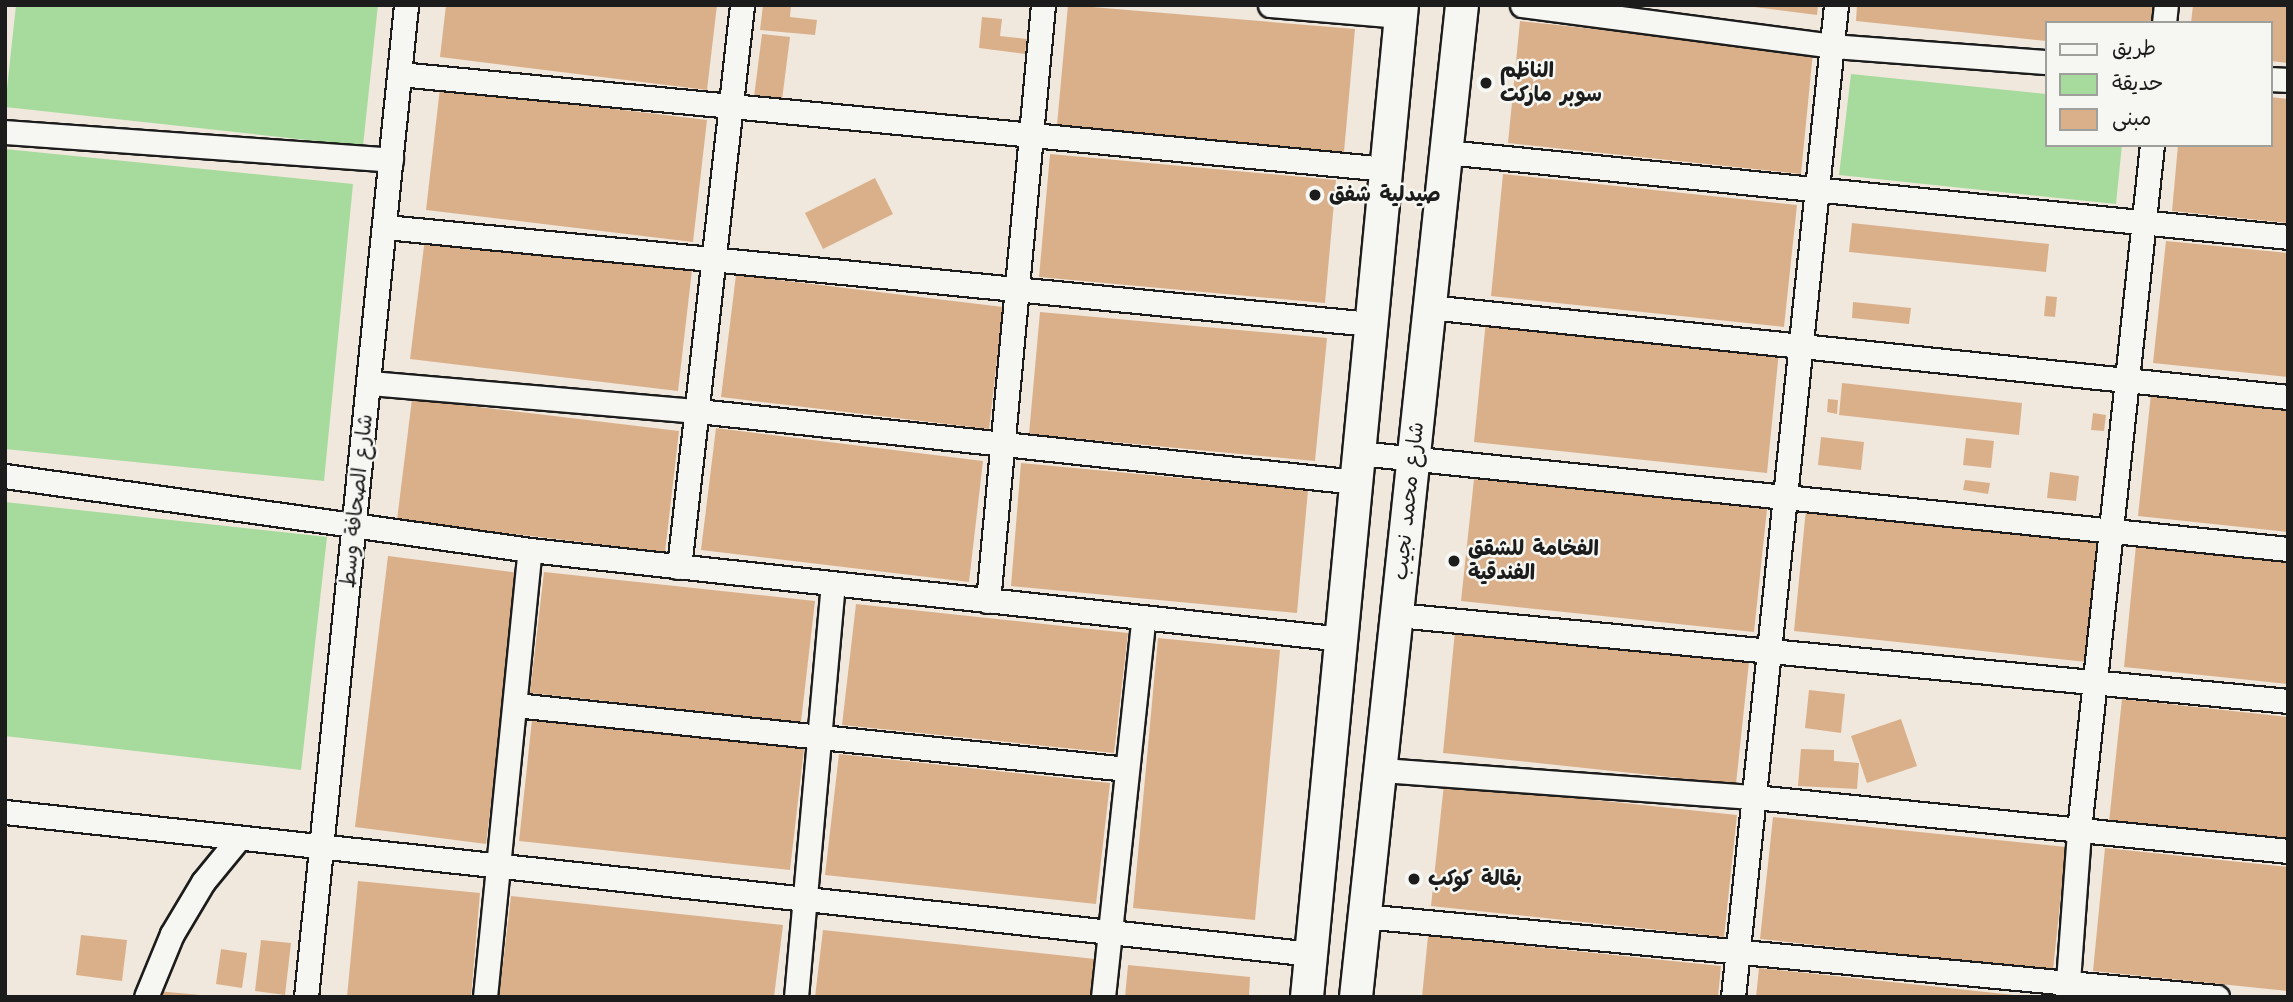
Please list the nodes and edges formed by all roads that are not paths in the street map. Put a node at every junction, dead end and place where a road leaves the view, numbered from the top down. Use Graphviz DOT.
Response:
graph roads {
  1 [pos="406,5"];
  2 [pos="742,5"];
  3 [pos="1042,5"];
  4 [pos="1270,5"];
  5 [pos="1462,5"];
  6 [pos="1522,5"];
  7 [pos="1836,5"];
  8 [pos="1401,11"];
  9 [pos="1832,46"];
  10 [pos="2044,62"];
  11 [pos="399,74"];
  12 [pos="732,109"];
  13 [pos="5,132"];
  14 [pos="1027,137"];
  15 [pos="2152,147"];
  16 [pos="1446,152"];
  17 [pos="391,160"];
  18 [pos="1385,170"];
  19 [pos="1818,194"];
  20 [pos="2144,224"];
  21 [pos="386,227"];
  22 [pos="2288,237"];
  23 [pos="717,258"];
  24 [pos="1018,290"];
  25 [pos="1429,307"];
  26 [pos="1370,324"];
  27 [pos="1802,343"];
  28 [pos="2127,378"];
  29 [pos="370,383"];
  30 [pos="2288,397"];
  31 [pos="698,411"];
  32 [pos="1003,445"];
  33 [pos="1413,457"];
  34 [pos="1357,468"];
  35 [pos="5,476"];
  36 [pos="1786,499"];
  37 [pos="353,525"];
  38 [pos="2111,531"];
  39 [pos="2288,549"];
  40 [pos="530,550"];
  41 [pos="679,567"];
  42 [pos="834,585"];
  43 [pos="988,601"];
  44 [pos="1397,615"];
  45 [pos="1143,621"];
  46 [pos="1342,639"];
  47 [pos="1769,655"];
  48 [pos="2095,684"];
  49 [pos="2288,701"];
  50 [pos="515,705"];
  51 [pos="820,737"];
  52 [pos="1126,769"];
  53 [pos="1383,770"];
  54 [pos="1754,797"];
  55 [pos="5,812"];
  56 [pos="2079,830"];
  57 [pos="239,838"];
  58 [pos="319,847"];
  59 [pos="2288,851"];
  60 [pos="499,866"];
  61 [pos="805,898"];
  62 [pos="1363,916"];
  63 [pos="1110,932"];
  64 [pos="1738,949"];
  65 [pos="1312,954"];
  66 [pos="2067,989"];
  67 [pos="146,997"];
  68 [pos="306,997"];
  69 [pos="485,997"];
  70 [pos="796,997"];
  71 [pos="1103,997"];
  72 [pos="1307,997"];
  73 [pos="1356,997"];
  74 [pos="1733,997"];
  75 [pos="2217,997"];
  1 -- 11 [label="street, شارع الصحافة وسط"];
  2 -- 12 [label="street"];
  3 -- 14 [label="street"];
  4 -- 8 [label="street"];
  5 -- 16 [label="main road, شارع محمد نجيب"];
  6 -- 9 [label="street"];
  7 -- 9 [label="street"];
  8 -- 18 [label="main road"];
  9 -- 10 [label="street"];
  9 -- 19 [label="street"];
  11 -- 12 [label="street"];
  11 -- 17 [label="street, شارع الصحافة وسط"];
  12 -- 14 [label="street"];
  12 -- 23 [label="street"];
  13 -- 17 [label="street"];
  14 -- 18 [label="street"];
  14 -- 24 [label="street"];
  15 -- 20 [label="street"];
  16 -- 19 [label="street"];
  16 -- 25 [label="main road, شارع محمد نجيب"];
  17 -- 21 [label="street, شارع الصحافة وسط"];
  18 -- 26 [label="main road"];
  19 -- 20 [label="street"];
  19 -- 27 [label="street"];
  20 -- 22 [label="street"];
  20 -- 28 [label="street"];
  21 -- 23 [label="street"];
  21 -- 29 [label="street, شارع الصحافة وسط"];
  23 -- 24 [label="street"];
  23 -- 31 [label="street"];
  24 -- 26 [label="street"];
  24 -- 32 [label="street"];
  25 -- 27 [label="street"];
  25 -- 33 [label="main road, شارع محمد نجيب"];
  26 -- 34 [label="main road"];
  27 -- 28 [label="street"];
  27 -- 36 [label="street"];
  28 -- 30 [label="street"];
  28 -- 38 [label="street"];
  29 -- 31 [label="street"];
  29 -- 37 [label="street, شارع الصحافة وسط"];
  31 -- 32 [label="street"];
  31 -- 41 [label="street"];
  32 -- 34 [label="street"];
  32 -- 43 [label="street"];
  33 -- 34 [label="street"];
  33 -- 36 [label="street"];
  33 -- 44 [label="main road, شارع محمد نجيب"];
  34 -- 46 [label="main road"];
  35 -- 37 [label="street"];
  36 -- 38 [label="street"];
  36 -- 47 [label="street"];
  37 -- 40 [label="street"];
  37 -- 58 [label="street, شارع الصحافة وسط"];
  38 -- 39 [label="street"];
  38 -- 48 [label="street"];
  40 -- 41 [label="street"];
  40 -- 50 [label="street"];
  41 -- 42 [label="street"];
  42 -- 43 [label="street"];
  42 -- 51 [label="street"];
  43 -- 45 [label="street"];
  44 -- 47 [label="street"];
  44 -- 53 [label="main road, شارع محمد نجيب"];
  45 -- 46 [label="street"];
  45 -- 52 [label="street"];
  46 -- 65 [label="main road"];
  47 -- 48 [label="street"];
  47 -- 54 [label="street"];
  48 -- 49 [label="street"];
  48 -- 56 [label="street"];
  50 -- 51 [label="street"];
  50 -- 60 [label="street"];
  51 -- 52 [label="street"];
  51 -- 61 [label="street"];
  52 -- 63 [label="street"];
  53 -- 54 [label="street"];
  53 -- 62 [label="main road, شارع محمد نجيب"];
  54 -- 56 [label="street"];
  54 -- 64 [label="street"];
  55 -- 57 [label="street"];
  56 -- 59 [label="street"];
  56 -- 66 [label="street"];
  57 -- 58 [label="street"];
  57 -- 67 [label="street"];
  58 -- 60 [label="street"];
  58 -- 68 [label="street, شارع الصحافة وسط"];
  60 -- 61 [label="street"];
  60 -- 69 [label="street"];
  61 -- 63 [label="street"];
  61 -- 70 [label="street"];
  62 -- 64 [label="street"];
  62 -- 73 [label="main road, شارع محمد نجيب"];
  63 -- 65 [label="street"];
  63 -- 71 [label="street"];
  64 -- 66 [label="street"];
  64 -- 74 [label="street"];
  65 -- 72 [label="main road"];
  66 -- 75 [label="street"];
}
